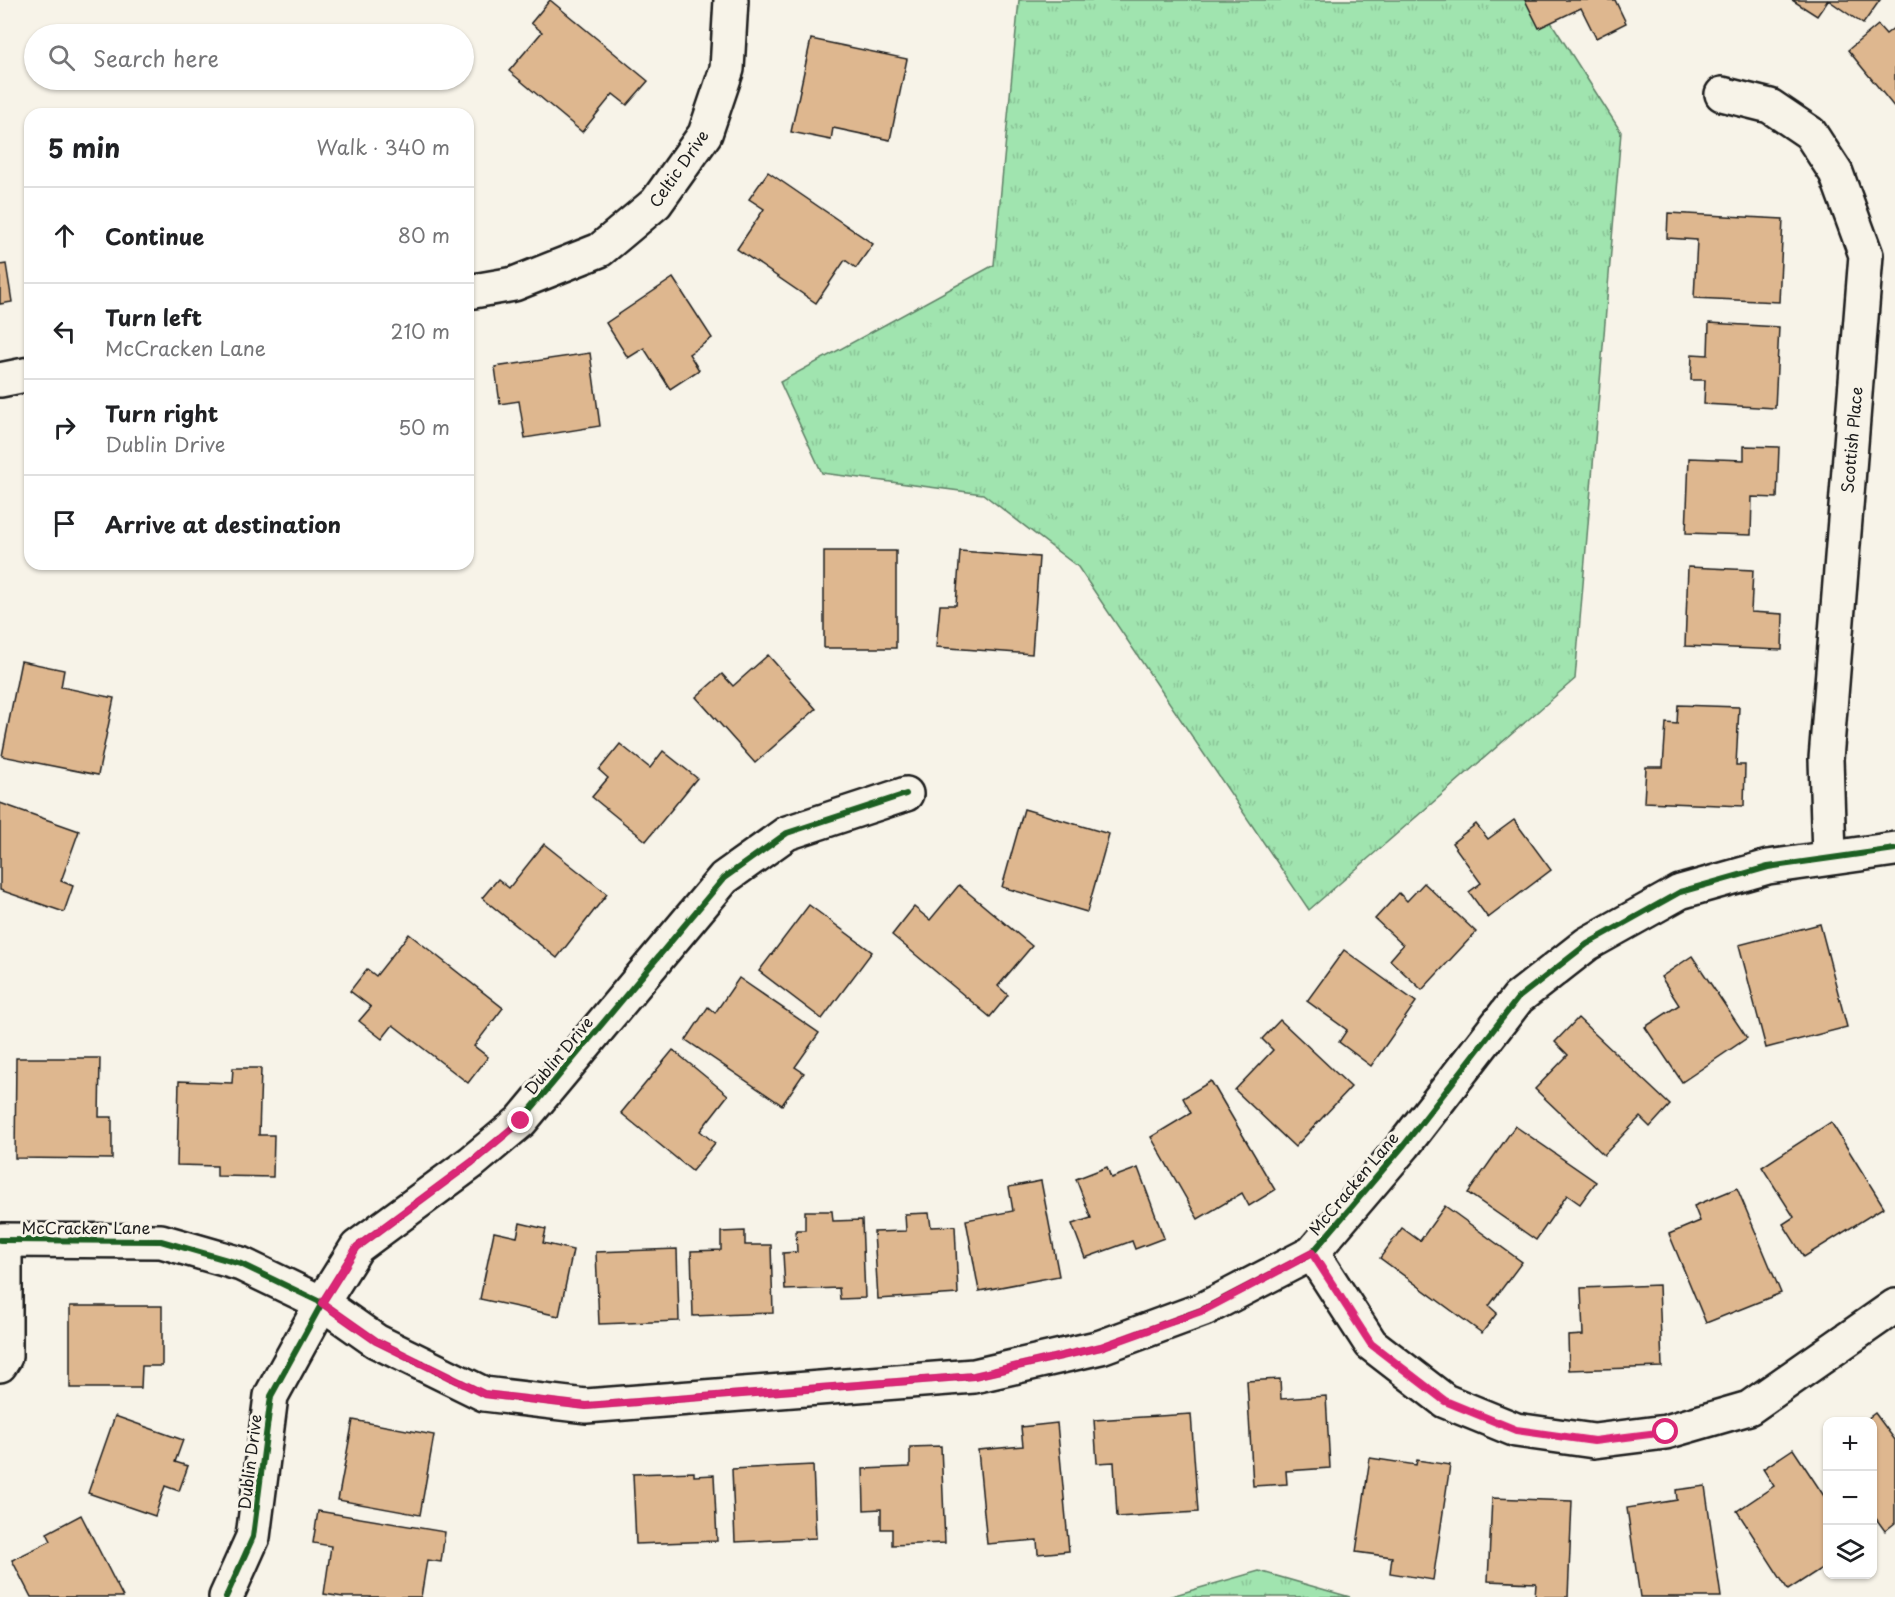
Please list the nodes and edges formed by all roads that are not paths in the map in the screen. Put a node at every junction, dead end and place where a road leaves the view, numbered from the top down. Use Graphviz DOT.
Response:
graph roads {
  1 [pos="731,0"];
  2 [pos="1722,94"];
  3 [pos="474,291"];
  4 [pos="24,375"];
  5 [pos="0,380"];
  6 [pos="906,794"];
  7 [pos="1895,849"];
  8 [pos="1829,856"];
  9 [pos="3,1240"];
  10 [pos="1312,1253"];
  11 [pos="322,1303"];
  12 [pos="1895,1305"];
  13 [pos="0,1365"];
  14 [pos="226,1597"];
  1 -- 3 [label="street, Celtic Drive"];
  2 -- 8 [label="street, Scottish Place"];
  4 -- 5 [label="street"];
  6 -- 11 [label="street, Dublin Drive"];
  7 -- 8 [label="street, McCracken Lane"];
  8 -- 10 [label="street, McCracken Lane"];
  9 -- 11 [label="street, McCracken Lane"];
  9 -- 13 [label="street"];
  10 -- 11 [label="street, McCracken Lane"];
  10 -- 12 [label="street"];
  11 -- 14 [label="street, Dublin Drive"];
}
